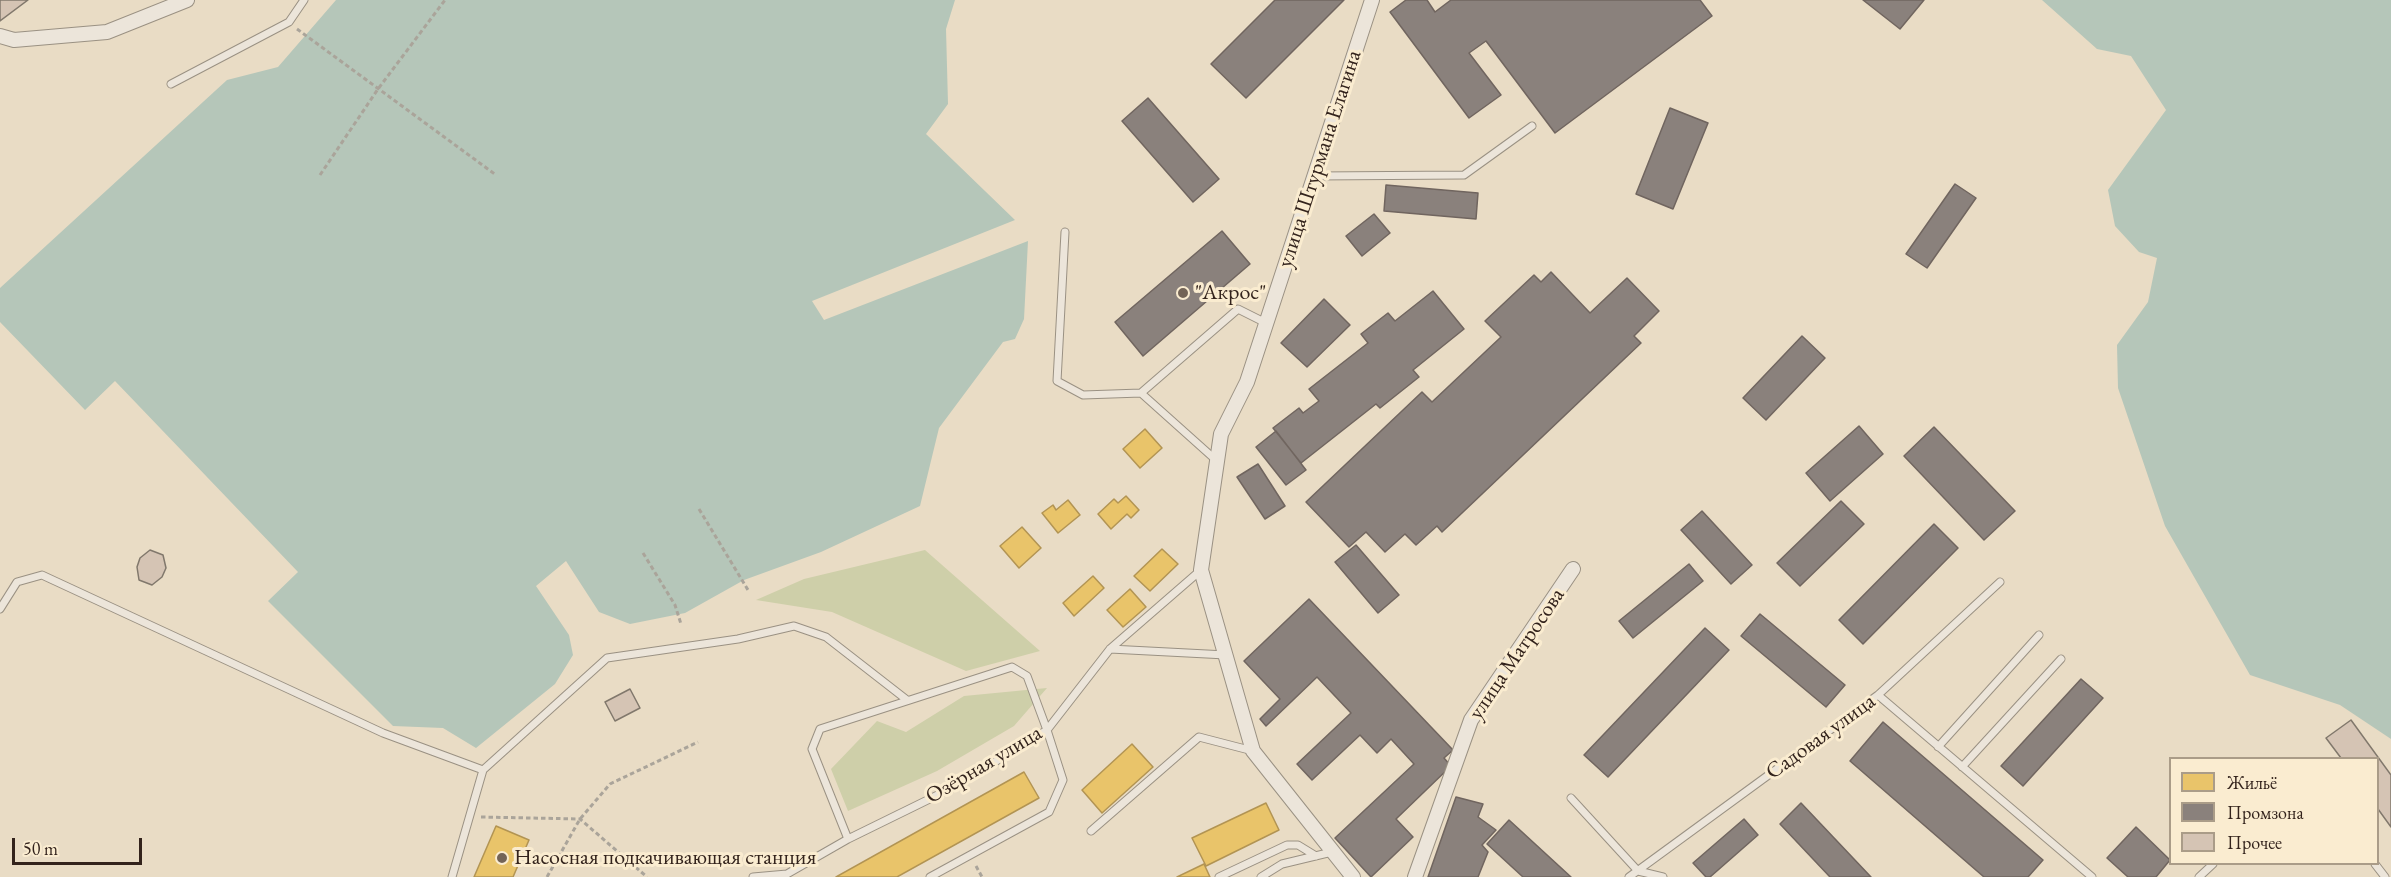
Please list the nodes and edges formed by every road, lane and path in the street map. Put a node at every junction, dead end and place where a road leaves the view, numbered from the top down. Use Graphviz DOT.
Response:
graph roads {
  1 [pos="187,0"];
  2 [pos="304,0"];
  3 [pos="445,0"];
  4 [pos="1372,0"];
  5 [pos="289,22"];
  6 [pos="0,36"];
  7 [pos="171,84"];
  8 [pos="378,89"];
  9 [pos="1532,126"];
  10 [pos="320,175"];
  11 [pos="496,175"];
  12 [pos="1316,176"];
  13 [pos="1065,232"];
  14 [pos="1266,323"];
  15 [pos="1141,393"];
  16 [pos="1217,461"];
  17 [pos="699,510"];
  18 [pos="643,553"];
  19 [pos="1573,569"];
  20 [pos="1201,570"];
  21 [pos="2000,582"];
  22 [pos="748,590"];
  23 [pos="0,609"];
  24 [pos="681,624"];
  25 [pos="2039,635"];
  26 [pos="1110,649"];
  27 [pos="1226,655"];
  28 [pos="2061,659"];
  29 [pos="1878,695"];
  30 [pos="907,700"];
  31 [pos="1047,730"];
  32 [pos="698,742"];
  33 [pos="1938,747"];
  34 [pos="1253,751"];
  35 [pos="1962,766"];
  36 [pos="483,770"];
  37 [pos="1571,798"];
  38 [pos="470,817"];
  39 [pos="580,819"];
  40 [pos="1091,831"];
  41 [pos="848,839"];
  42 [pos="1332,852"];
  43 [pos="1316,856"];
  44 [pos="2212,865"];
  45 [pos="2376,865"];
  46 [pos="1638,871"];
  47 [pos="787,875"];
  48 [pos="452,877"];
  49 [pos="547,877"];
  50 [pos="647,877"];
  51 [pos="753,877"];
  52 [pos="930,877"];
  53 [pos="1219,877"];
  54 [pos="1261,877"];
  55 [pos="1353,877"];
  56 [pos="1415,877"];
  57 [pos="1629,877"];
  58 [pos="1663,877"];
  59 [pos="2092,877"];
  60 [pos="2199,877"];
  61 [pos="2385,877"];
  1 -- 6 [label="street"];
  2 -- 5 [label="lane"];
  3 -- 8 [label="path"];
  4 -- 12 [label="street, улица Штурмана Елагина"];
  5 -- 7 [label="lane"];
  5 -- 8 [label="path"];
  8 -- 10 [label="path"];
  8 -- 11 [label="path"];
  9 -- 12 [label="lane"];
  12 -- 14 [label="street, улица Штурмана Елагина"];
  13 -- 15 [label="lane"];
  14 -- 15 [label="lane"];
  14 -- 16 [label="street, улица Штурмана Елагина"];
  15 -- 16 [label="lane"];
  16 -- 20 [label="street, улица Штурмана Елагина"];
  17 -- 22 [label="path"];
  18 -- 24 [label="path"];
  19 -- 56 [label="street, улица Матросова"];
  20 -- 26 [label="lane, Озёрная улица"];
  20 -- 27 [label="street, улица Штурмана Елагина"];
  21 -- 29 [label="lane, Садовая улица"];
  23 -- 36 [label="lane"];
  25 -- 33 [label="lane"];
  26 -- 27 [label="lane"];
  26 -- 31 [label="lane, Озёрная улица"];
  27 -- 34 [label="street, улица Штурмана Елагина"];
  28 -- 35 [label="lane"];
  29 -- 33 [label="lane"];
  29 -- 46 [label="lane, Садовая улица"];
  30 -- 31 [label="lane"];
  30 -- 36 [label="lane"];
  30 -- 41 [label="lane"];
  31 -- 41 [label="lane, Озёрная улица"];
  31 -- 52 [label="lane"];
  32 -- 39 [label="path"];
  33 -- 35 [label="lane"];
  34 -- 40 [label="lane"];
  34 -- 42 [label="street, улица Штурмана Елагина"];
  35 -- 59 [label="lane"];
  36 -- 38 [label="lane"];
  37 -- 46 [label="lane"];
  38 -- 39 [label="path"];
  38 -- 48 [label="lane"];
  39 -- 49 [label="path"];
  39 -- 50 [label="path"];
  41 -- 47 [label="lane, Озёрная улица"];
  42 -- 43 [label="lane"];
  42 -- 55 [label="street, улица Штурмана Елагина"];
  43 -- 53 [label="lane"];
  43 -- 54 [label="lane"];
  44 -- 60 [label="lane"];
  45 -- 61 [label="lane"];
  46 -- 57 [label="lane, Садовая улица"];
  46 -- 58 [label="lane"];
  47 -- 51 [label="lane, Озёрная улица"];
}
